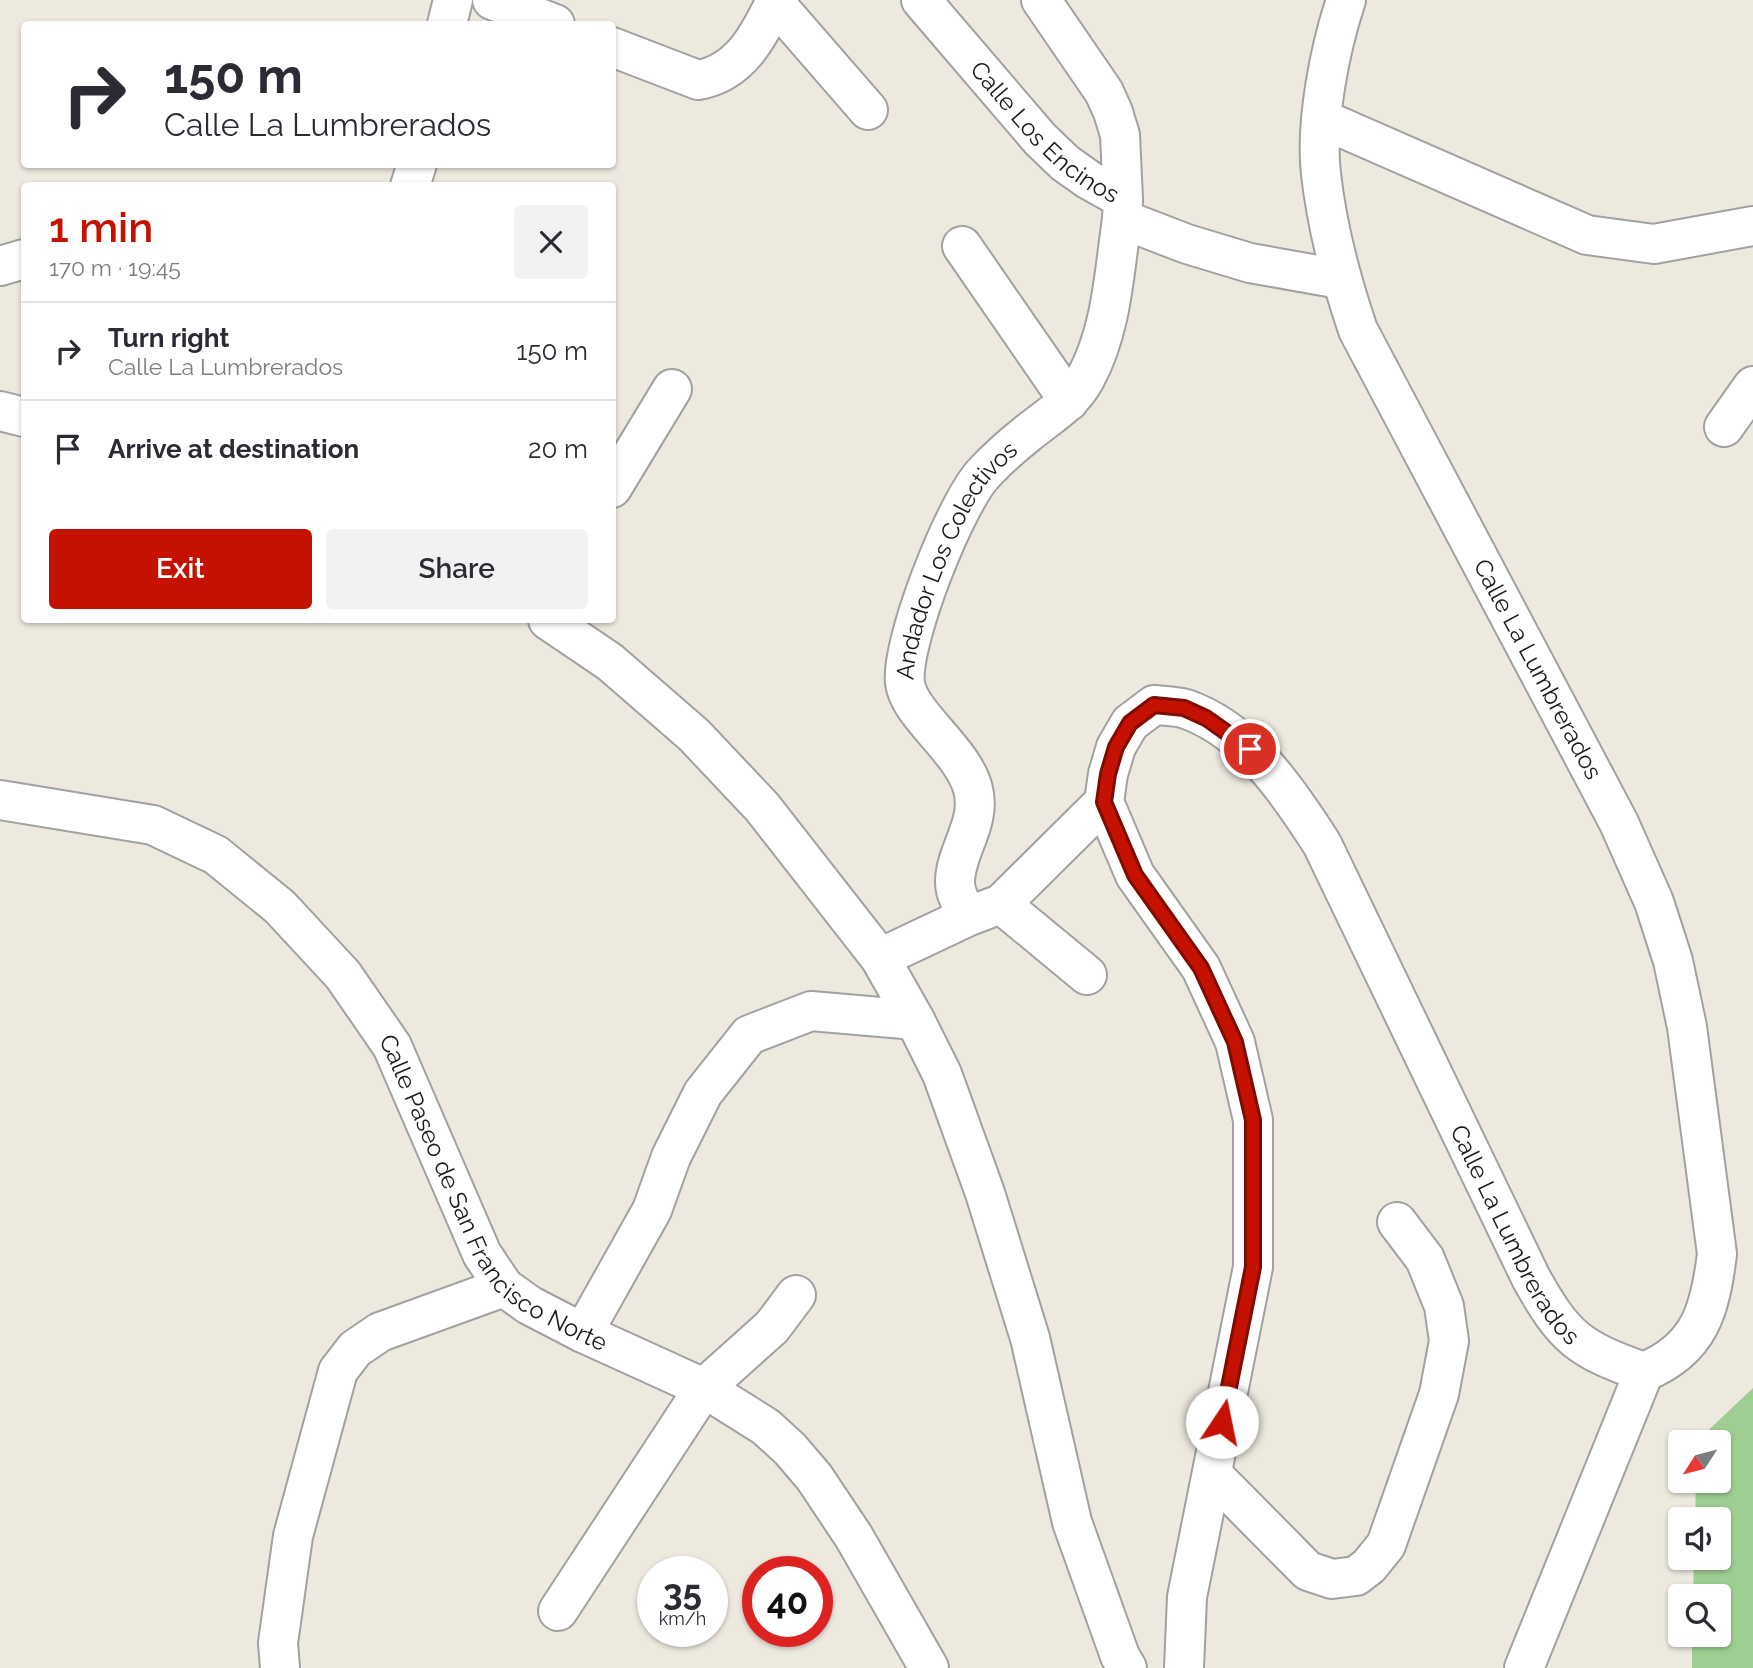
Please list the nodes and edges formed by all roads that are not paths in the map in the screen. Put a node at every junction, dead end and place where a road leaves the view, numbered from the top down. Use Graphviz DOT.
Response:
graph roads {
  1 [pos="453,0"];
  2 [pos="492,0"];
  3 [pos="921,0"];
  4 [pos="1041,0"];
  5 [pos="1346,0"];
  6 [pos="776,1"];
  7 [pos="448,21"];
  8 [pos="547,21"];
  9 [pos="616,49"];
  10 [pos="868,110"];
  11 [pos="1322,119"];
  12 [pos="1122,209"];
  13 [pos="1753,226"];
  14 [pos="962,246"];
  15 [pos="21,260"];
  16 [pos="0,266"];
  17 [pos="1340,279"];
  18 [pos="1753,386"];
  19 [pos="671,389"];
  20 [pos="1069,401"];
  21 [pos="0,411"];
  22 [pos="21,416"];
  23 [pos="1724,427"];
  24 [pos="616,481"];
  25 [pos="552,623"];
  26 [pos="0,800"];
  27 [pos="1104,802"];
  28 [pos="985,910"];
  29 [pos="880,958"];
  30 [pos="1087,975"];
  31 [pos="915,1020"];
  32 [pos="1397,1222"];
  33 [pos="504,1287"];
  34 [pos="796,1295"];
  35 [pos="583,1333"];
  36 [pos="1644,1372"];
  37 [pos="704,1388"];
  38 [pos="1212,1474"];
  39 [pos="558,1611"];
  40 [pos="280,1668"];
  41 [pos="929,1668"];
  42 [pos="1127,1668"];
  43 [pos="1184,1668"];
  44 [pos="1524,1668"];
  1 -- 7 [label="street"];
  2 -- 8 [label="street"];
  3 -- 12 [label="street, Calle Los Encinos"];
  4 -- 12 [label="street, Andador Los Colectivos"];
  5 -- 11 [label="street, Calle La Lumbrerados"];
  6 -- 9 [label="street"];
  6 -- 10 [label="street"];
  11 -- 13 [label="street"];
  11 -- 17 [label="street, Calle La Lumbrerados"];
  12 -- 17 [label="street, Calle Los Encinos"];
  12 -- 20 [label="street, Andador Los Colectivos"];
  14 -- 20 [label="street"];
  15 -- 16 [label="street"];
  17 -- 36 [label="street, Calle La Lumbrerados"];
  18 -- 23 [label="street"];
  19 -- 24 [label="street"];
  20 -- 28 [label="street, Andador Los Colectivos"];
  21 -- 22 [label="street"];
  25 -- 29 [label="street"];
  26 -- 33 [label="street, Calle Paseo de San Francisco Norte"];
  27 -- 28 [label="street"];
  27 -- 36 [label="street, Calle La Lumbrerados"];
  27 -- 38 [label="street"];
  28 -- 29 [label="street"];
  28 -- 30 [label="street"];
  29 -- 31 [label="street"];
  31 -- 35 [label="street"];
  31 -- 42 [label="street"];
  32 -- 38 [label="street"];
  33 -- 35 [label="street, Calle Paseo de San Francisco Norte"];
  33 -- 40 [label="street"];
  34 -- 37 [label="street"];
  35 -- 37 [label="street, Calle Paseo de San Francisco Norte"];
  36 -- 44 [label="street"];
  37 -- 39 [label="street"];
  37 -- 41 [label="street, Calle Paseo de San Francisco Norte"];
  38 -- 43 [label="street"];
}
